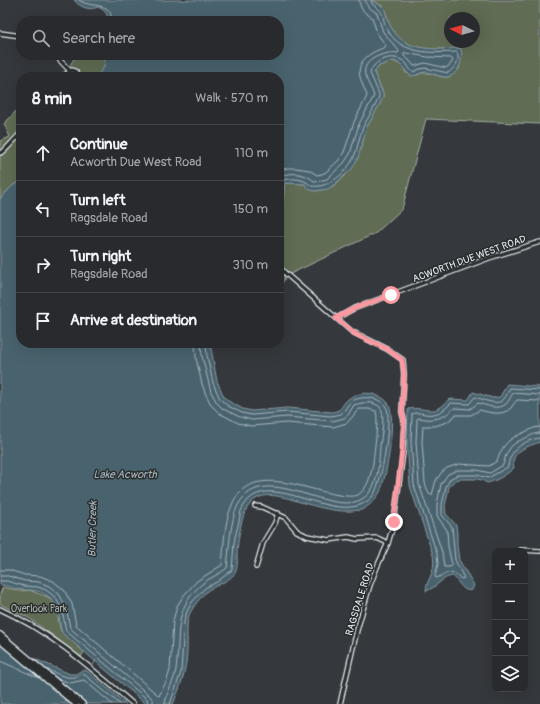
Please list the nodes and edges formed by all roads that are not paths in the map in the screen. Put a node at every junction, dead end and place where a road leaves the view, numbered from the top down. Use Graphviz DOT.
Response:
graph roads {
  1 [pos="0,33"];
  2 [pos="16,35"];
  3 [pos="60,60"];
  4 [pos="70,70"];
  5 [pos="76,72"];
  6 [pos="16,138"];
  7 [pos="0,153"];
  8 [pos="540,242"];
  9 [pos="284,273"];
  10 [pos="336,318"];
  11 [pos="255,506"];
  12 [pos="278,513"];
  13 [pos="388,543"];
  14 [pos="528,550"];
  15 [pos="540,551"];
  16 [pos="256,567"];
  17 [pos="0,609"];
  18 [pos="0,635"];
  19 [pos="0,640"];
  20 [pos="76,704"];
  21 [pos="82,704"];
  22 [pos="133,704"];
  23 [pos="340,704"];
  1 -- 2 [label="street"];
  3 -- 4 [label="street"];
  4 -- 5 [label="street"];
  6 -- 7 [label="street"];
  8 -- 10 [label="street, ACWORTH DUE WEST ROAD"];
  9 -- 10 [label="street, RAGSDALE ROAD"];
  10 -- 13 [label="street, RAGSDALE ROAD"];
  11 -- 12 [label="street"];
  12 -- 13 [label="street"];
  12 -- 16 [label="street"];
  13 -- 23 [label="street, RAGSDALE ROAD"];
  14 -- 15 [label="street"];
  17 -- 22 [label="street"];
  18 -- 21 [label="main road"];
  19 -- 20 [label="main road"];
}
